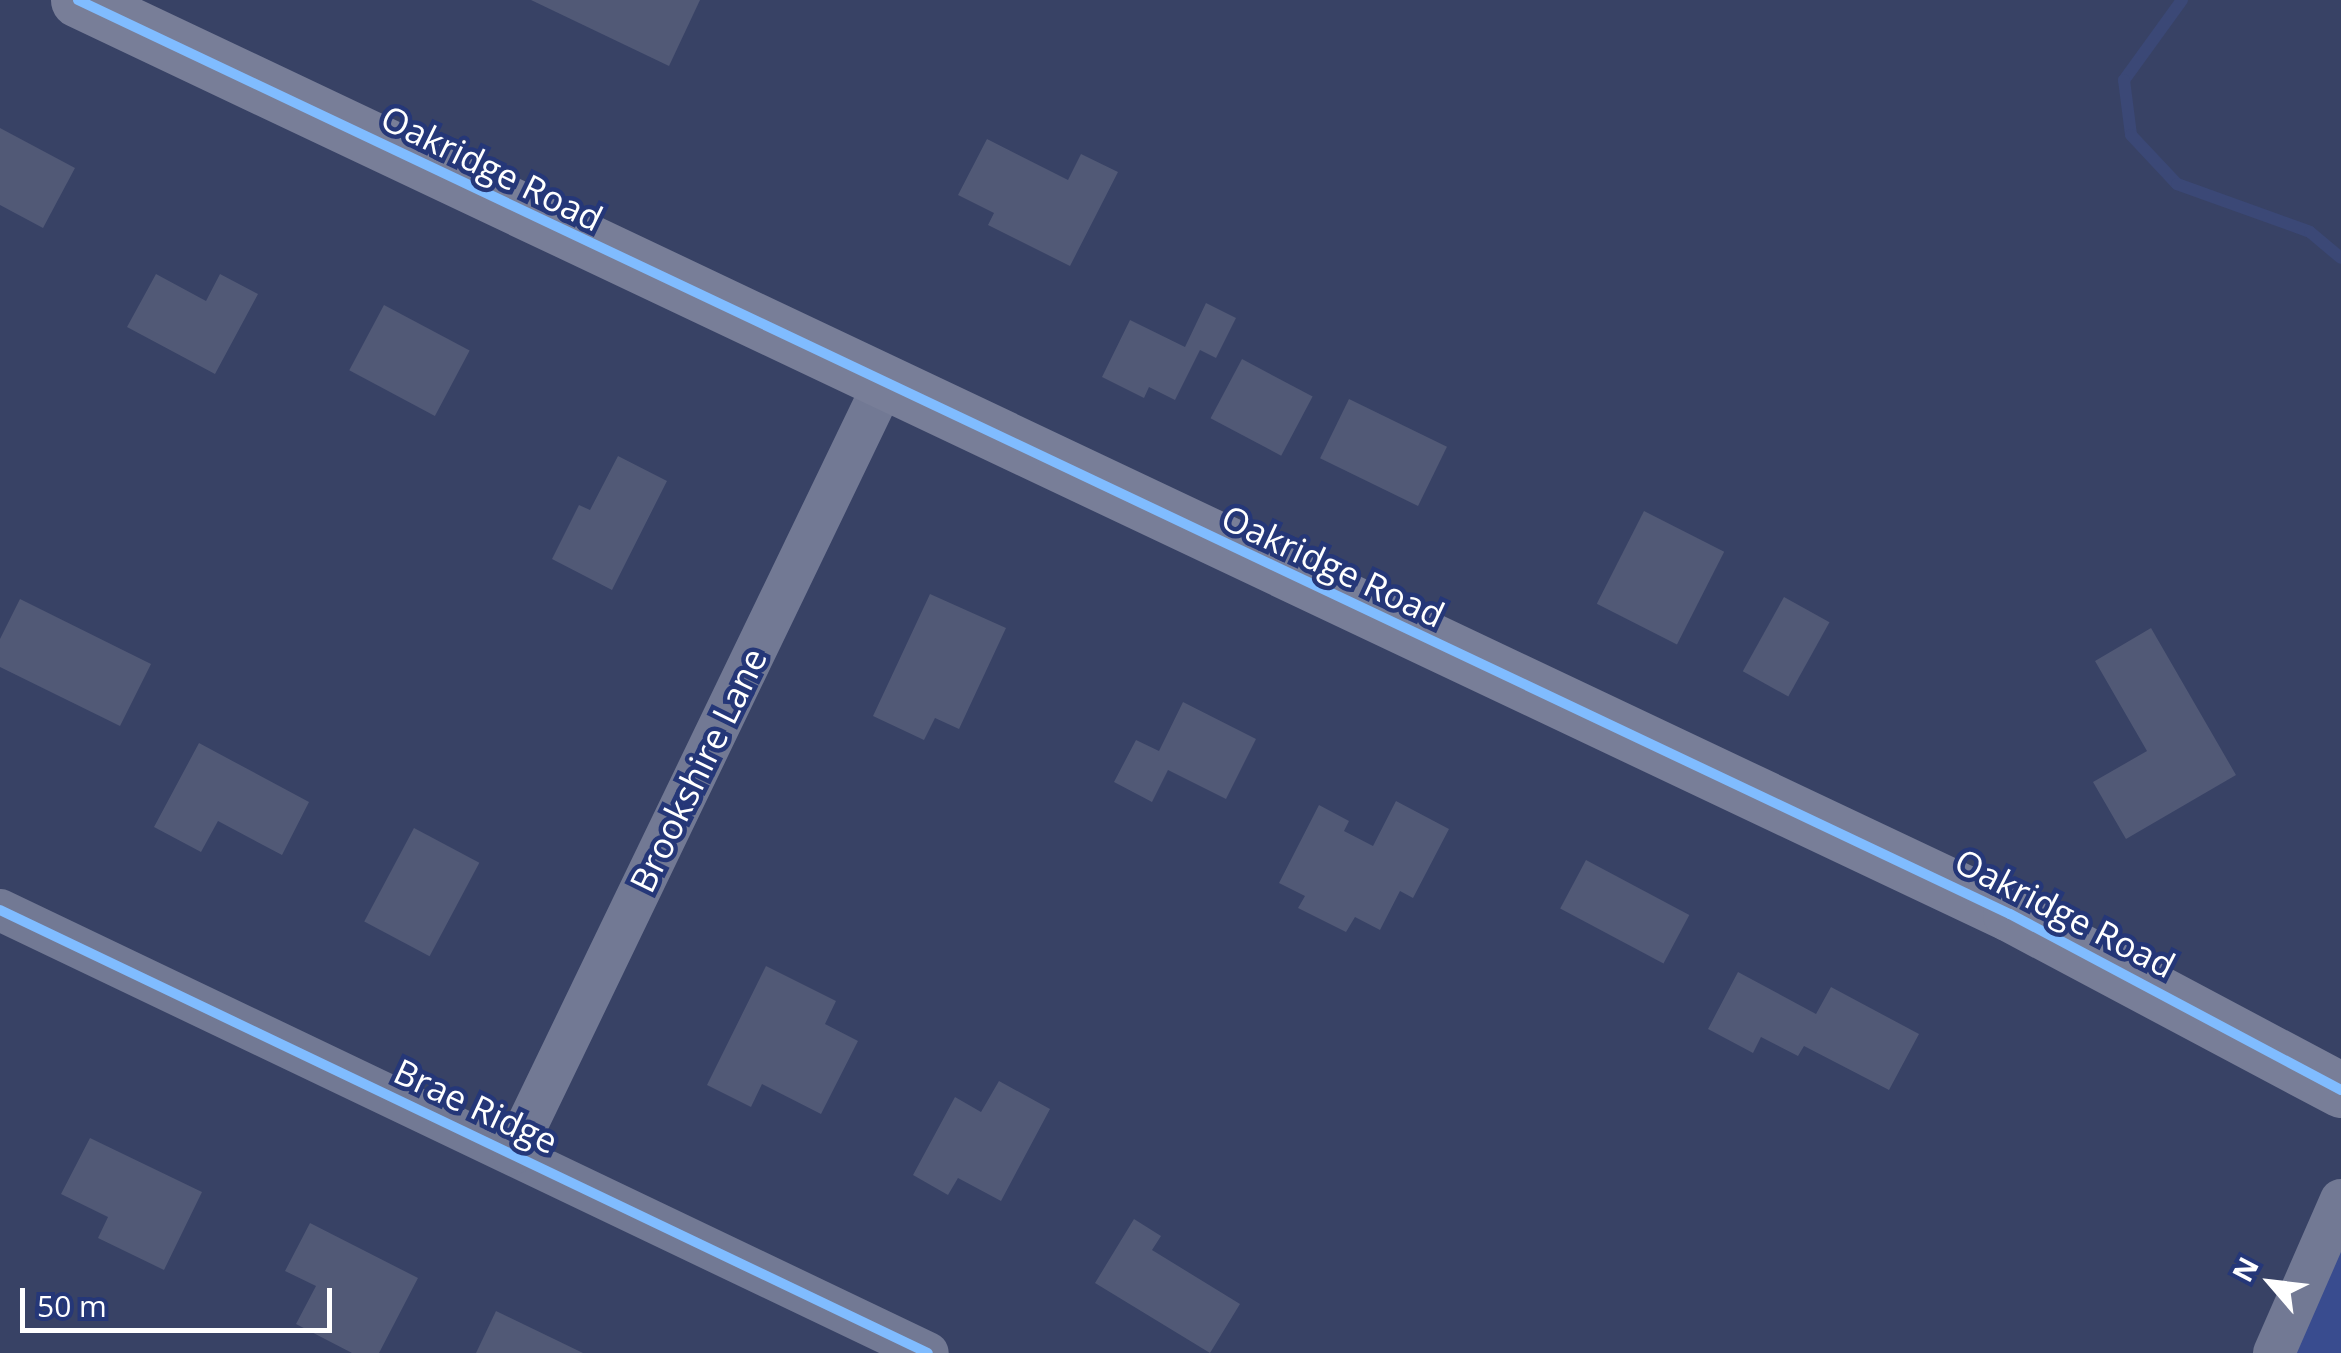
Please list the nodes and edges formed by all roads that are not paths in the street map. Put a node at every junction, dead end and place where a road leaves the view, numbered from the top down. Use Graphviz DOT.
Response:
graph roads {
  1 [pos="78,0"];
  2 [pos="883,386"];
  3 [pos="0,910"];
  4 [pos="2341,1090"];
  5 [pos="513,1154"];
  6 [pos="2341,1200"];
  7 [pos="928,1353"];
  8 [pos="2274,1353"];
  1 -- 2 [label="street, Oakridge Road"];
  2 -- 4 [label="street, Oakridge Road"];
  2 -- 5 [label="street, Brookshire Lane"];
  3 -- 5 [label="street, Brae Ridge"];
  5 -- 7 [label="street, Brae Ridge"];
  6 -- 8 [label="street"];
}
